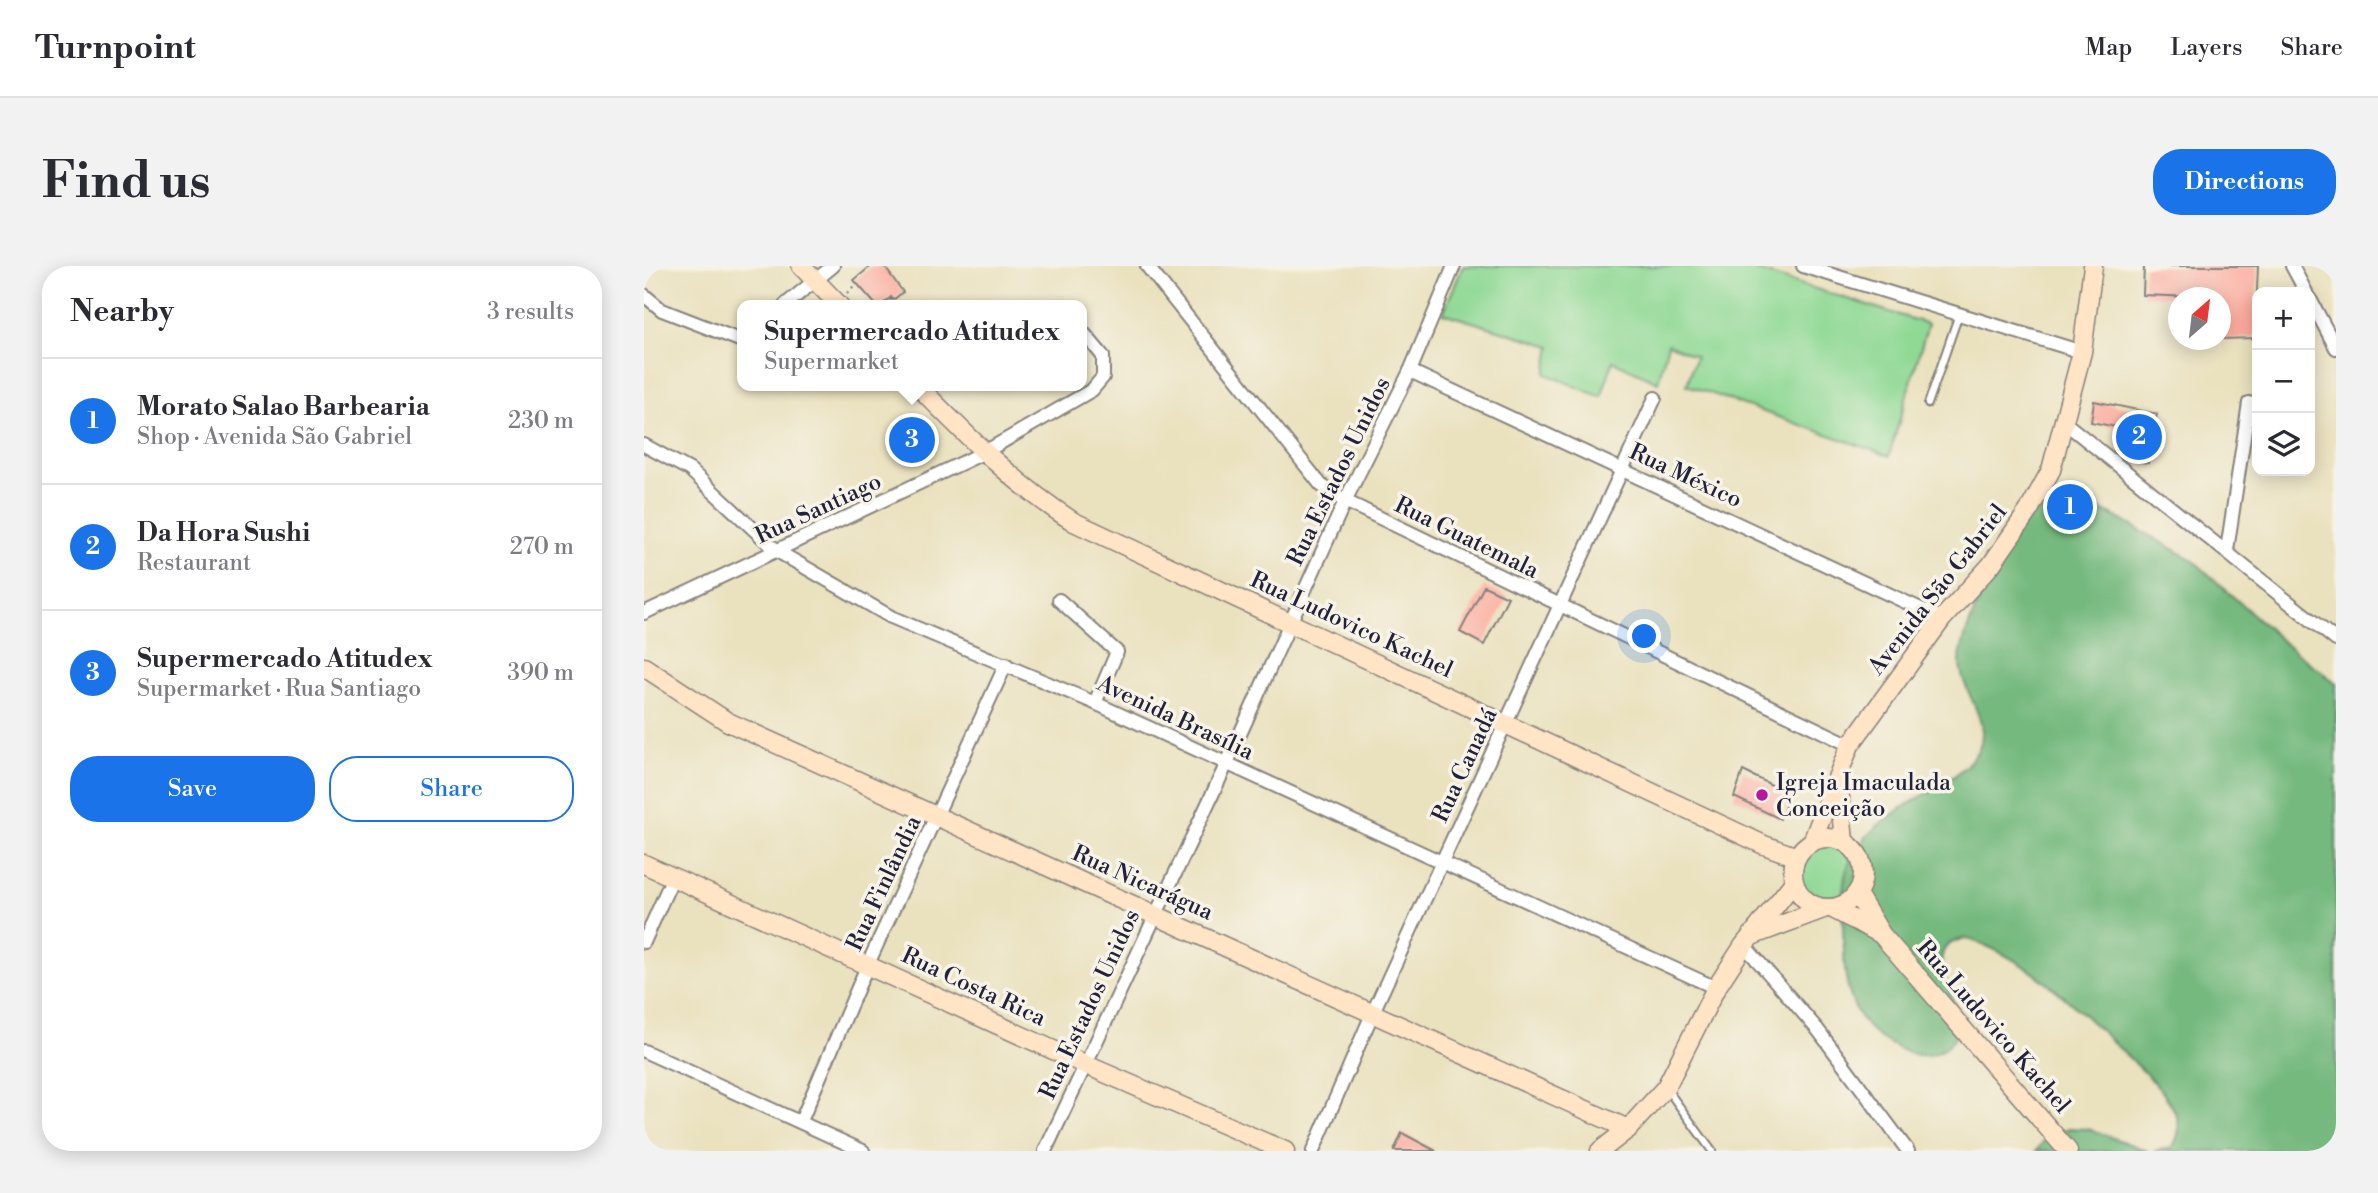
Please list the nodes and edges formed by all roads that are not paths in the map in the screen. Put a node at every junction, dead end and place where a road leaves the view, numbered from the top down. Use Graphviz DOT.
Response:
graph roads {
  1 [pos="802,266"];
  2 [pos="833,266"];
  3 [pos="1147,266"];
  4 [pos="1454,266"];
  5 [pos="1803,266"];
  6 [pos="2093,266"];
  7 [pos="2292,266"];
  8 [pos="815,280"];
  9 [pos="2303,287"];
  10 [pos="644,295"];
  11 [pos="791,300"];
  12 [pos="834,300"];
  13 [pos="2315,308"];
  14 [pos="1959,314"];
  15 [pos="1087,337"];
  16 [pos="737,339"];
  17 [pos="2336,348"];
  18 [pos="2082,352"];
  19 [pos="1410,371"];
  20 [pos="923,391"];
  21 [pos="1655,398"];
  22 [pos="2249,403"];
  23 [pos="1928,404"];
  24 [pos="2064,422"];
  25 [pos="644,445"];
  26 [pos="983,453"];
  27 [pos="1622,468"];
  28 [pos="1345,501"];
  29 [pos="2227,550"];
  30 [pos="777,551"];
  31 [pos="1059,600"];
  32 [pos="1560,605"];
  33 [pos="644,613"];
  34 [pos="1942,619"];
  35 [pos="1289,621"];
  36 [pos="2336,639"];
  37 [pos="1006,664"];
  38 [pos="644,667"];
  39 [pos="1095,702"];
  40 [pos="1506,725"];
  41 [pos="1850,745"];
  42 [pos="1227,763"];
  43 [pos="1838,770"];
  44 [pos="937,816"];
  45 [pos="1812,842"];
  46 [pos="1844,842"];
  47 [pos="1797,856"];
  48 [pos="1441,863"];
  49 [pos="644,864"];
  50 [pos="673,877"];
  51 [pos="1794,882"];
  52 [pos="1857,894"];
  53 [pos="1828,908"];
  54 [pos="1155,914"];
  55 [pos="1881,934"];
  56 [pos="1747,941"];
  57 [pos="644,942"];
  58 [pos="868,964"];
  59 [pos="1716,988"];
  60 [pos="1373,1012"];
  61 [pos="644,1051"];
  62 [pos="1084,1064"];
  63 [pos="1666,1087"];
  64 [pos="801,1121"];
  65 [pos="1628,1129"];
  66 [pos="863,1151"];
  67 [pos="1045,1151"];
  68 [pos="1285,1151"];
  69 [pos="1313,1151"];
  70 [pos="1600,1151"];
  71 [pos="1712,1151"];
  72 [pos="1908,1151"];
  73 [pos="2068,1151"];
  1 -- 8 [label="main road"];
  2 -- 8 [label="street"];
  3 -- 28 [label="street, Rua Guatemala"];
  4 -- 19 [label="street, Rua Estados Unidos"];
  5 -- 14 [label="street"];
  6 -- 18 [label="main road, Avenida São Gabriel"];
  7 -- 9 [label="street"];
  8 -- 11 [label="street"];
  8 -- 12 [label="main road"];
  10 -- 16 [label="street"];
  13 -- 17 [label="street"];
  14 -- 18 [label="street"];
  14 -- 23 [label="lane"];
  15 -- 26 [label="street, Rua Santiago"];
  18 -- 24 [label="main road, Avenida São Gabriel"];
  19 -- 27 [label="street, Rua México"];
  19 -- 28 [label="street, Rua Estados Unidos"];
  20 -- 26 [label="main road, Rua Ludovico Kachel"];
  21 -- 27 [label="street, Rua Canadá"];
  22 -- 29 [label="street"];
  24 -- 29 [label="street"];
  24 -- 34 [label="main road, Avenida São Gabriel"];
  25 -- 30 [label="street, Avenida Brasília"];
  26 -- 30 [label="street, Rua Santiago"];
  26 -- 35 [label="main road, Rua Ludovico Kachel"];
  27 -- 32 [label="street, Rua Canadá"];
  27 -- 34 [label="street, Rua México"];
  28 -- 32 [label="street, Rua Guatemala"];
  28 -- 35 [label="street, Rua Estados Unidos"];
  29 -- 36 [label="street"];
  30 -- 33 [label="street, Rua Santiago"];
  30 -- 37 [label="street, Avenida Brasília"];
  31 -- 39 [label="street"];
  32 -- 40 [label="street, Rua Canadá"];
  32 -- 41 [label="street, Rua Guatemala"];
  34 -- 41 [label="main road, Avenida São Gabriel"];
  35 -- 40 [label="main road, Rua Ludovico Kachel"];
  35 -- 42 [label="street, Rua Estados Unidos"];
  37 -- 39 [label="street, Avenida Brasília"];
  37 -- 44 [label="street, Rua Finlândia"];
  38 -- 44 [label="main road, Rua Nicarágua"];
  39 -- 42 [label="street, Avenida Brasília"];
  40 -- 47 [label="main road, Rua Ludovico Kachel"];
  40 -- 48 [label="street, Rua Canadá"];
  41 -- 43 [label="main road, Avenida São Gabriel"];
  42 -- 48 [label="street, Avenida Brasília"];
  42 -- 54 [label="street, Rua Estados Unidos"];
  43 -- 45 [label="main road, Avenida São Gabriel"];
  43 -- 46 [label="main road"];
  44 -- 54 [label="main road, Rua Nicarágua"];
  44 -- 58 [label="street, Rua Finlândia"];
  45 -- 46 [label="main road"];
  45 -- 47 [label="main road"];
  46 -- 52 [label="main road"];
  47 -- 51 [label="main road"];
  48 -- 59 [label="street, Avenida Brasília"];
  48 -- 60 [label="street, Rua Canadá"];
  49 -- 50 [label="main road, Rua Costa Rica"];
  50 -- 57 [label="street"];
  50 -- 58 [label="main road, Rua Costa Rica"];
  51 -- 53 [label="main road"];
  51 -- 56 [label="main road"];
  52 -- 53 [label="main road"];
  52 -- 55 [label="main road, Rua Ludovico Kachel"];
  53 -- 55 [label="main road, Rua Ludovico Kachel"];
  53 -- 56 [label="main road"];
  54 -- 60 [label="main road, Rua Nicarágua"];
  54 -- 62 [label="street, Rua Estados Unidos"];
  55 -- 73 [label="main road, Rua Ludovico Kachel"];
  56 -- 59 [label="main road"];
  56 -- 72 [label="street"];
  58 -- 62 [label="main road, Rua Costa Rica"];
  58 -- 64 [label="street, Rua Finlândia"];
  59 -- 63 [label="main road"];
  60 -- 65 [label="main road, Rua Nicarágua"];
  60 -- 69 [label="street, Rua Canadá"];
  61 -- 64 [label="street"];
  62 -- 67 [label="street, Rua Estados Unidos"];
  62 -- 68 [label="main road, Rua Costa Rica"];
  63 -- 65 [label="main road"];
  63 -- 71 [label="lane"];
  64 -- 66 [label="street"];
  65 -- 70 [label="main road"];
}
